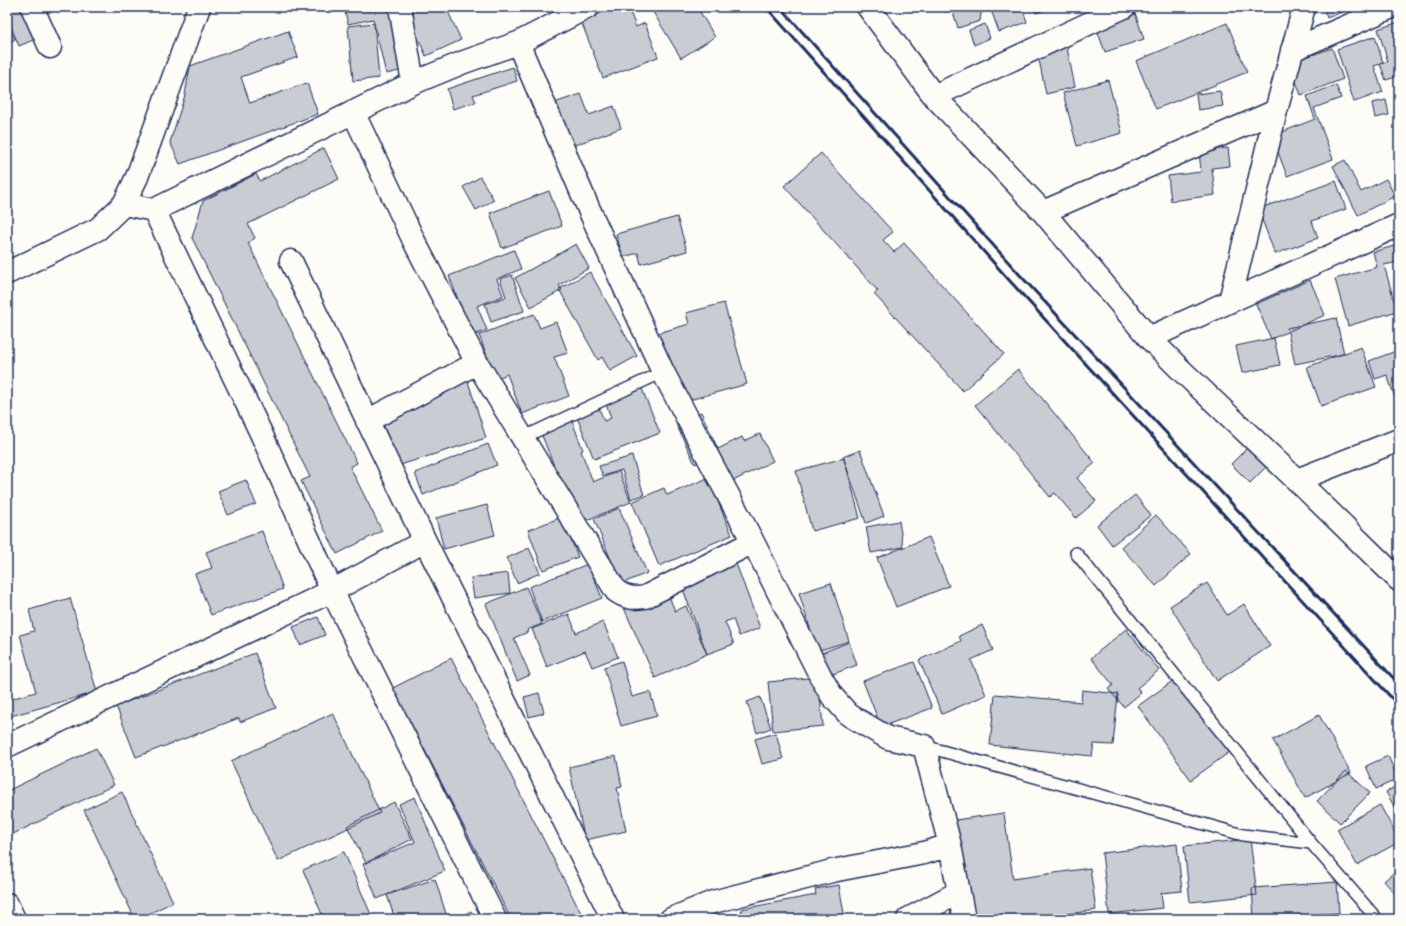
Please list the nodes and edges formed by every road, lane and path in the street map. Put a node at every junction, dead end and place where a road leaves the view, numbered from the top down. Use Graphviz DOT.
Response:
graph roads {
  1 [pos="32,7"];
  2 [pos="199,7"];
  3 [pos="400,7"];
  4 [pos="588,7"];
  5 [pos="868,7"];
  6 [pos="1124,7"];
  7 [pos="1304,7"];
  8 [pos="1392,7"];
  9 [pos="518,43"];
  10 [pos="50,47"];
  11 [pos="1292,50"];
  12 [pos="413,83"];
  13 [pos="934,96"];
  14 [pos="1276,111"];
  15 [pos="353,112"];
  16 [pos="124,204"];
  17 [pos="154,210"];
  18 [pos="1043,212"];
  19 [pos="1399,225"];
  20 [pos="291,261"];
  21 [pos="7,274"];
  22 [pos="1230,301"];
  23 [pos="1149,338"];
  24 [pos="477,363"];
  25 [pos="663,372"];
  26 [pos="367,421"];
  27 [pos="522,438"];
  28 [pos="1399,440"];
  29 [pos="1297,480"];
  30 [pos="425,541"];
  31 [pos="753,542"];
  32 [pos="1076,553"];
  33 [pos="1399,580"];
  34 [pos="332,591"];
  35 [pos="7,746"];
  36 [pos="924,746"];
  37 [pos="1310,843"];
  38 [pos="950,845"];
  39 [pos="959,892"];
  40 [pos="7,904"];
  41 [pos="680,917"];
  42 [pos="14,919"];
  43 [pos="495,919"];
  44 [pos="613,919"];
  45 [pos="908,919"];
  46 [pos="964,919"];
  47 [pos="1377,919"];
  1 -- 10 [label="street"];
  2 -- 16 [label="street"];
  3 -- 12 [label="street"];
  4 -- 9 [label="street"];
  5 -- 13 [label="street"];
  6 -- 13 [label="street"];
  7 -- 11 [label="street"];
  8 -- 11 [label="street"];
  9 -- 12 [label="street"];
  9 -- 25 [label="street"];
  11 -- 14 [label="street"];
  12 -- 15 [label="street"];
  13 -- 18 [label="street"];
  14 -- 18 [label="street"];
  14 -- 22 [label="street"];
  15 -- 17 [label="street"];
  15 -- 24 [label="street"];
  16 -- 17 [label="street"];
  16 -- 21 [label="street"];
  17 -- 34 [label="street"];
  18 -- 23 [label="street"];
  19 -- 22 [label="street"];
  20 -- 26 [label="street"];
  22 -- 23 [label="street"];
  23 -- 29 [label="street"];
  24 -- 26 [label="street"];
  24 -- 27 [label="street"];
  25 -- 27 [label="lane"];
  25 -- 31 [label="street"];
  26 -- 30 [label="street"];
  27 -- 31 [label="street"];
  28 -- 29 [label="street"];
  29 -- 33 [label="street"];
  30 -- 34 [label="street"];
  30 -- 44 [label="street"];
  31 -- 36 [label="street"];
  32 -- 37 [label="lane"];
  34 -- 35 [label="street"];
  34 -- 43 [label="street"];
  36 -- 37 [label="lane"];
  36 -- 38 [label="street"];
  37 -- 47 [label="lane"];
  38 -- 39 [label="street"];
  38 -- 41 [label="street"];
  39 -- 45 [label="street"];
  39 -- 46 [label="street"];
  40 -- 42 [label="street"];
}
